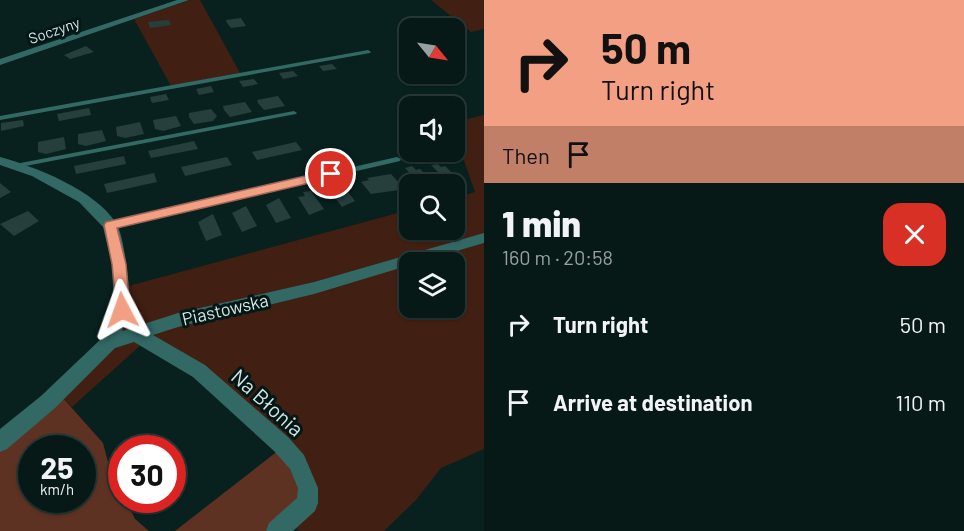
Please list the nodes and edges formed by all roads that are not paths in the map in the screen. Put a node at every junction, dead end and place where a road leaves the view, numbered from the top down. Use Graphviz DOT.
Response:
graph roads {
  1 [pos="184,0"];
  2 [pos="368,52"];
  3 [pos="0,62"];
  4 [pos="294,113"];
  5 [pos="0,118"];
  6 [pos="397,159"];
  7 [pos="0,160"];
  8 [pos="15,166"];
  9 [pos="110,225"];
  10 [pos="484,238"];
  11 [pos="135,333"];
  12 [pos="109,343"];
  13 [pos="0,441"];
  14 [pos="277,531"];
  1 -- 3 [label="street, Soczyny"];
  2 -- 5 [label="lane"];
  4 -- 8 [label="lane"];
  6 -- 9 [label="lane"];
  7 -- 8 [label="street"];
  8 -- 9 [label="street"];
  9 -- 12 [label="street"];
  10 -- 11 [label="street, Piastowska"];
  11 -- 12 [label="street, Piastowska"];
  11 -- 14 [label="street, Na Błonia"];
  12 -- 13 [label="street, Piastowska"];
}
